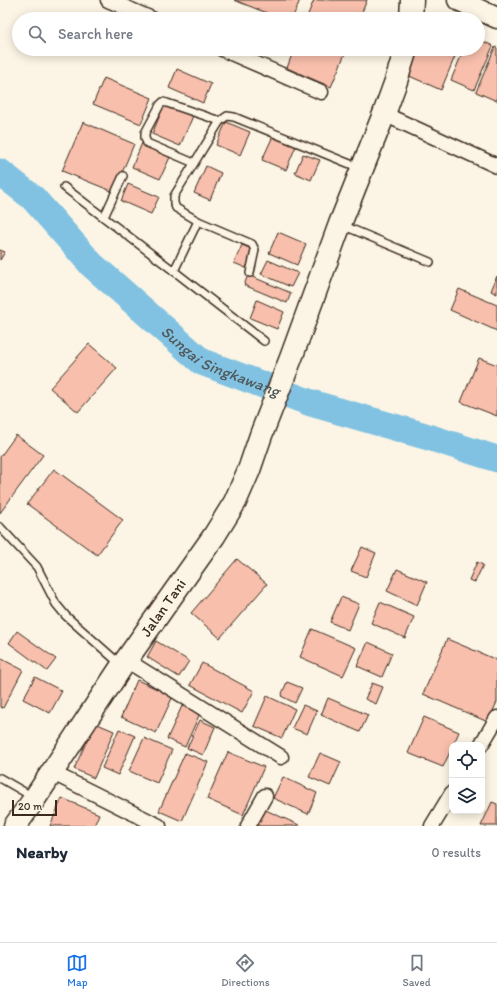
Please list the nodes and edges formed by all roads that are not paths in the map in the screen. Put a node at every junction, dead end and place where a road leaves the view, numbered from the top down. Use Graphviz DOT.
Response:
graph roads {
  1 [pos="108,0"];
  2 [pos="412,0"];
  3 [pos="458,0"];
  4 [pos="136,12"];
  5 [pos="411,12"];
  6 [pos="484,12"];
  7 [pos="485,12"];
  8 [pos="497,18"];
  9 [pos="238,56"];
  10 [pos="404,56"];
  11 [pos="322,92"];
  12 [pos="384,114"];
  13 [pos="220,121"];
  14 [pos="194,164"];
  15 [pos="497,166"];
  16 [pos="362,168"];
  17 [pos="123,176"];
  18 [pos="64,187"];
  19 [pos="104,217"];
  20 [pos="198,221"];
  21 [pos="340,224"];
  22 [pos="430,262"];
  23 [pos="174,271"];
  24 [pos="250,274"];
  25 [pos="264,341"];
  26 [pos="0,527"];
  27 [pos="124,663"];
  28 [pos="497,718"];
  29 [pos="483,742"];
  30 [pos="281,757"];
  31 [pos="51,772"];
  32 [pos="0,778"];
  33 [pos="265,796"];
  34 [pos="35,798"];
  35 [pos="449,798"];
  36 [pos="15,826"];
  37 [pos="159,826"];
  38 [pos="248,826"];
  39 [pos="432,826"];
  1 -- 4 [label="street"];
  2 -- 5 [label="highway"];
  3 -- 6 [label="street"];
  7 -- 8 [label="street"];
  9 -- 11 [label="street"];
  10 -- 12 [label="highway, Jalan Tani"];
  12 -- 15 [label="street"];
  12 -- 16 [label="highway, Jalan Tani"];
  13 -- 14 [label="lane"];
  13 -- 14 [label="lane"];
  13 -- 16 [label="lane"];
  14 -- 20 [label="lane"];
  16 -- 21 [label="highway, Jalan Tani"];
  17 -- 19 [label="lane"];
  18 -- 19 [label="lane"];
  19 -- 23 [label="lane"];
  20 -- 23 [label="lane"];
  20 -- 24 [label="lane"];
  21 -- 22 [label="lane"];
  21 -- 27 [label="highway, Jalan Tani"];
  23 -- 25 [label="lane"];
  26 -- 27 [label="lane"];
  27 -- 30 [label="street"];
  27 -- 31 [label="highway, Jalan Tani"];
  28 -- 29 [label="street"];
  31 -- 34 [label="highway, Jalan Tani"];
  31 -- 37 [label="street"];
  32 -- 34 [label="lane"];
  33 -- 38 [label="street"];
  34 -- 36 [label="highway, Jalan Tani"];
  35 -- 39 [label="street"];
}
